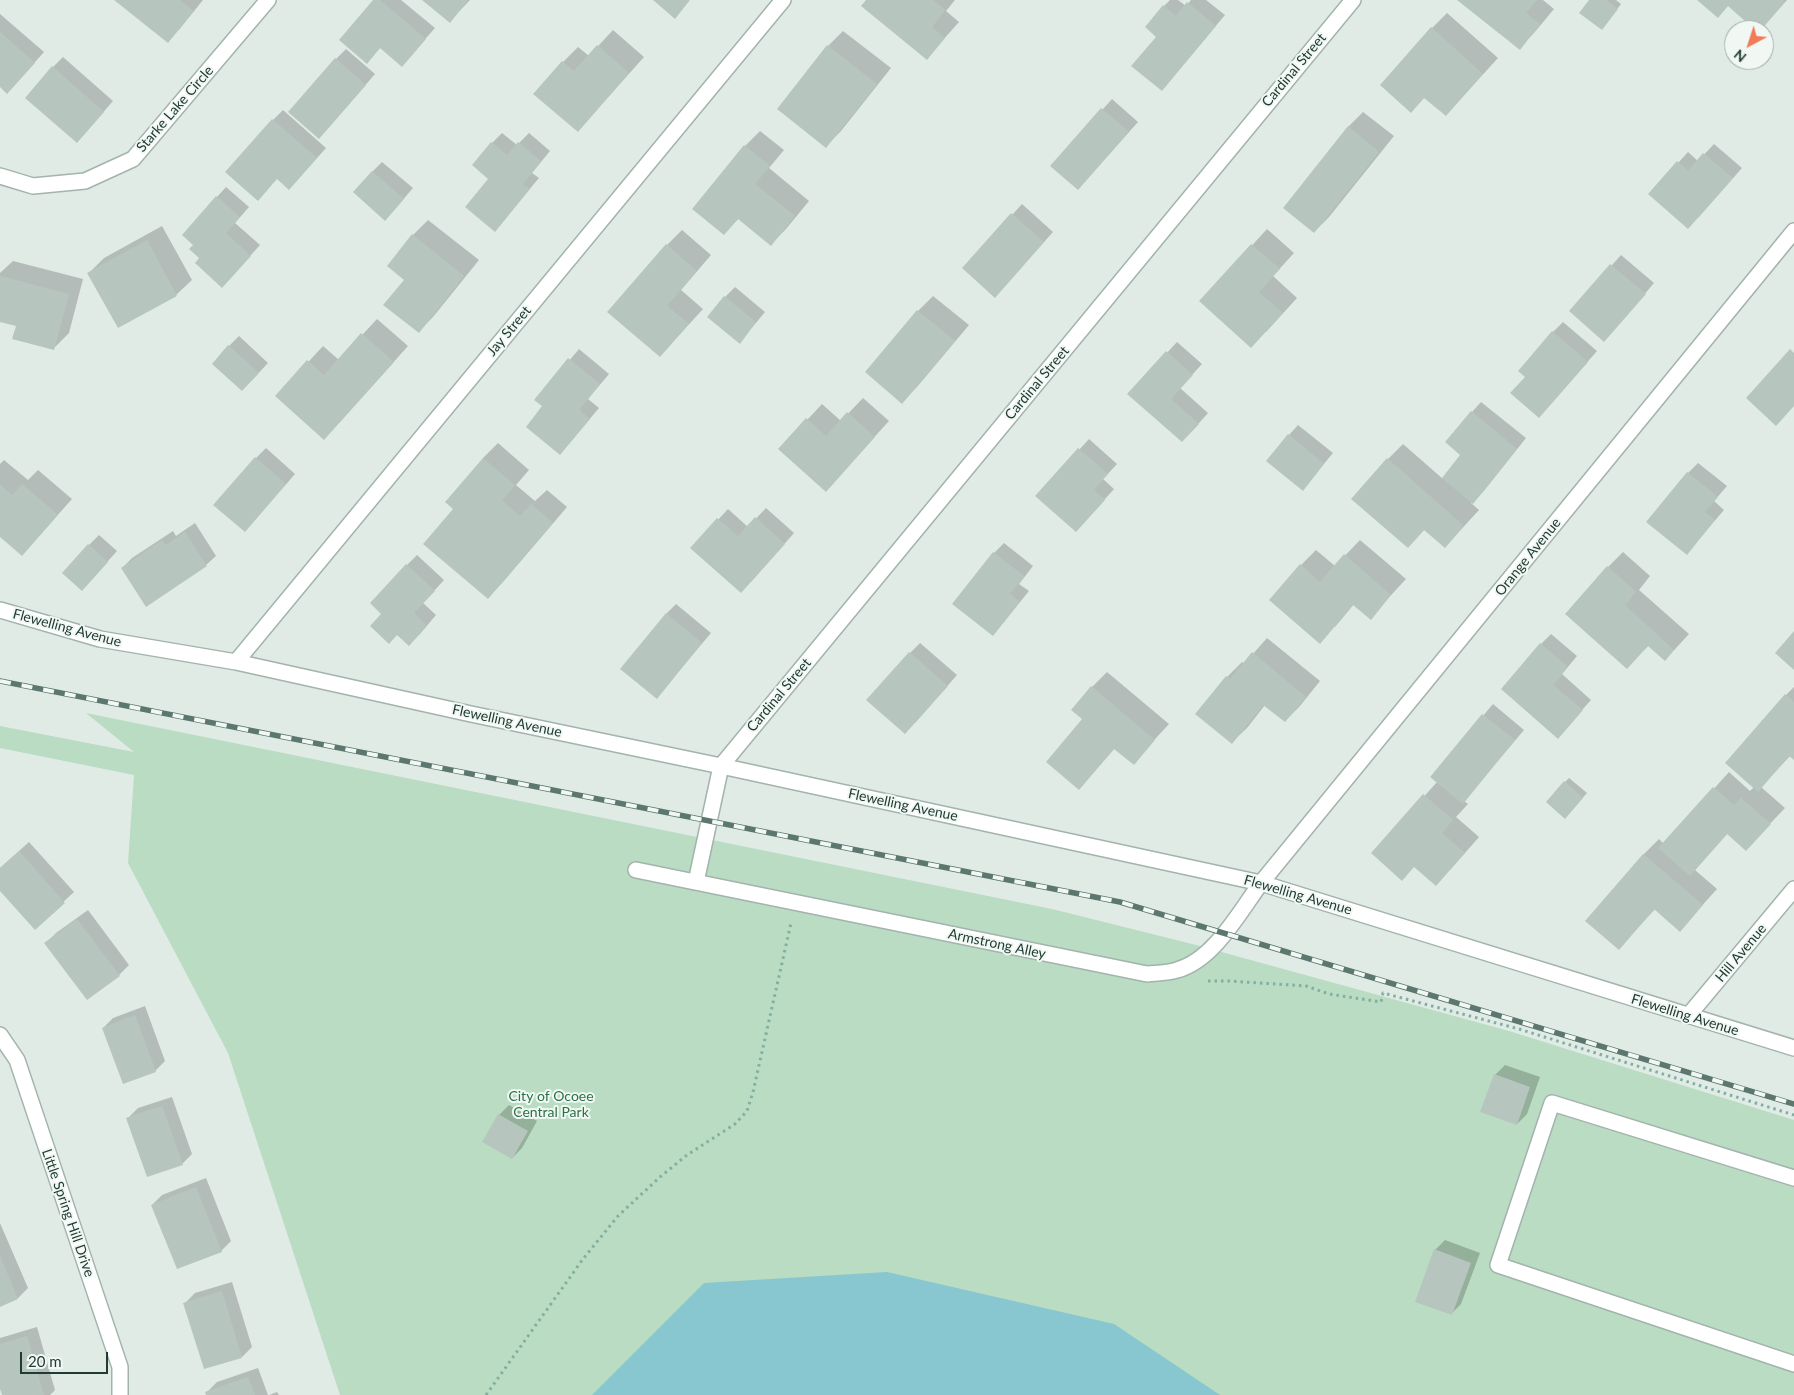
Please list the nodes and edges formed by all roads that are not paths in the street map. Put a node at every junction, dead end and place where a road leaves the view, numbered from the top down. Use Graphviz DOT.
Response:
graph roads {
  1 [pos="268,0"];
  2 [pos="783,0"];
  3 [pos="1353,0"];
  4 [pos="0,176"];
  5 [pos="1794,231"];
  6 [pos="0,610"];
  7 [pos="236,662"];
  8 [pos="721,766"];
  9 [pos="636,870"];
  10 [pos="696,882"];
  11 [pos="1262,882"];
  12 [pos="1794,889"];
  13 [pos="1688,1016"];
  14 [pos="0,1035"];
  15 [pos="1794,1048"];
  16 [pos="1794,1178"];
  17 [pos="1794,1364"];
  18 [pos="120,1395"];
  1 -- 4 [label="street, Starke Lake Circle"];
  2 -- 7 [label="street, Jay Street"];
  3 -- 8 [label="street, Cardinal Street"];
  5 -- 11 [label="street, Orange Avenue"];
  6 -- 7 [label="street, Flewelling Avenue"];
  7 -- 8 [label="street, Flewelling Avenue"];
  8 -- 10 [label="street"];
  8 -- 11 [label="street, Flewelling Avenue"];
  9 -- 10 [label="street, Armstrong Alley"];
  10 -- 11 [label="street, Armstrong Alley"];
  11 -- 13 [label="street, Flewelling Avenue"];
  12 -- 13 [label="street, Hill Avenue"];
  13 -- 15 [label="street, Flewelling Avenue"];
  14 -- 18 [label="street, Little Spring Hill Drive"];
  16 -- 17 [label="street"];
}
